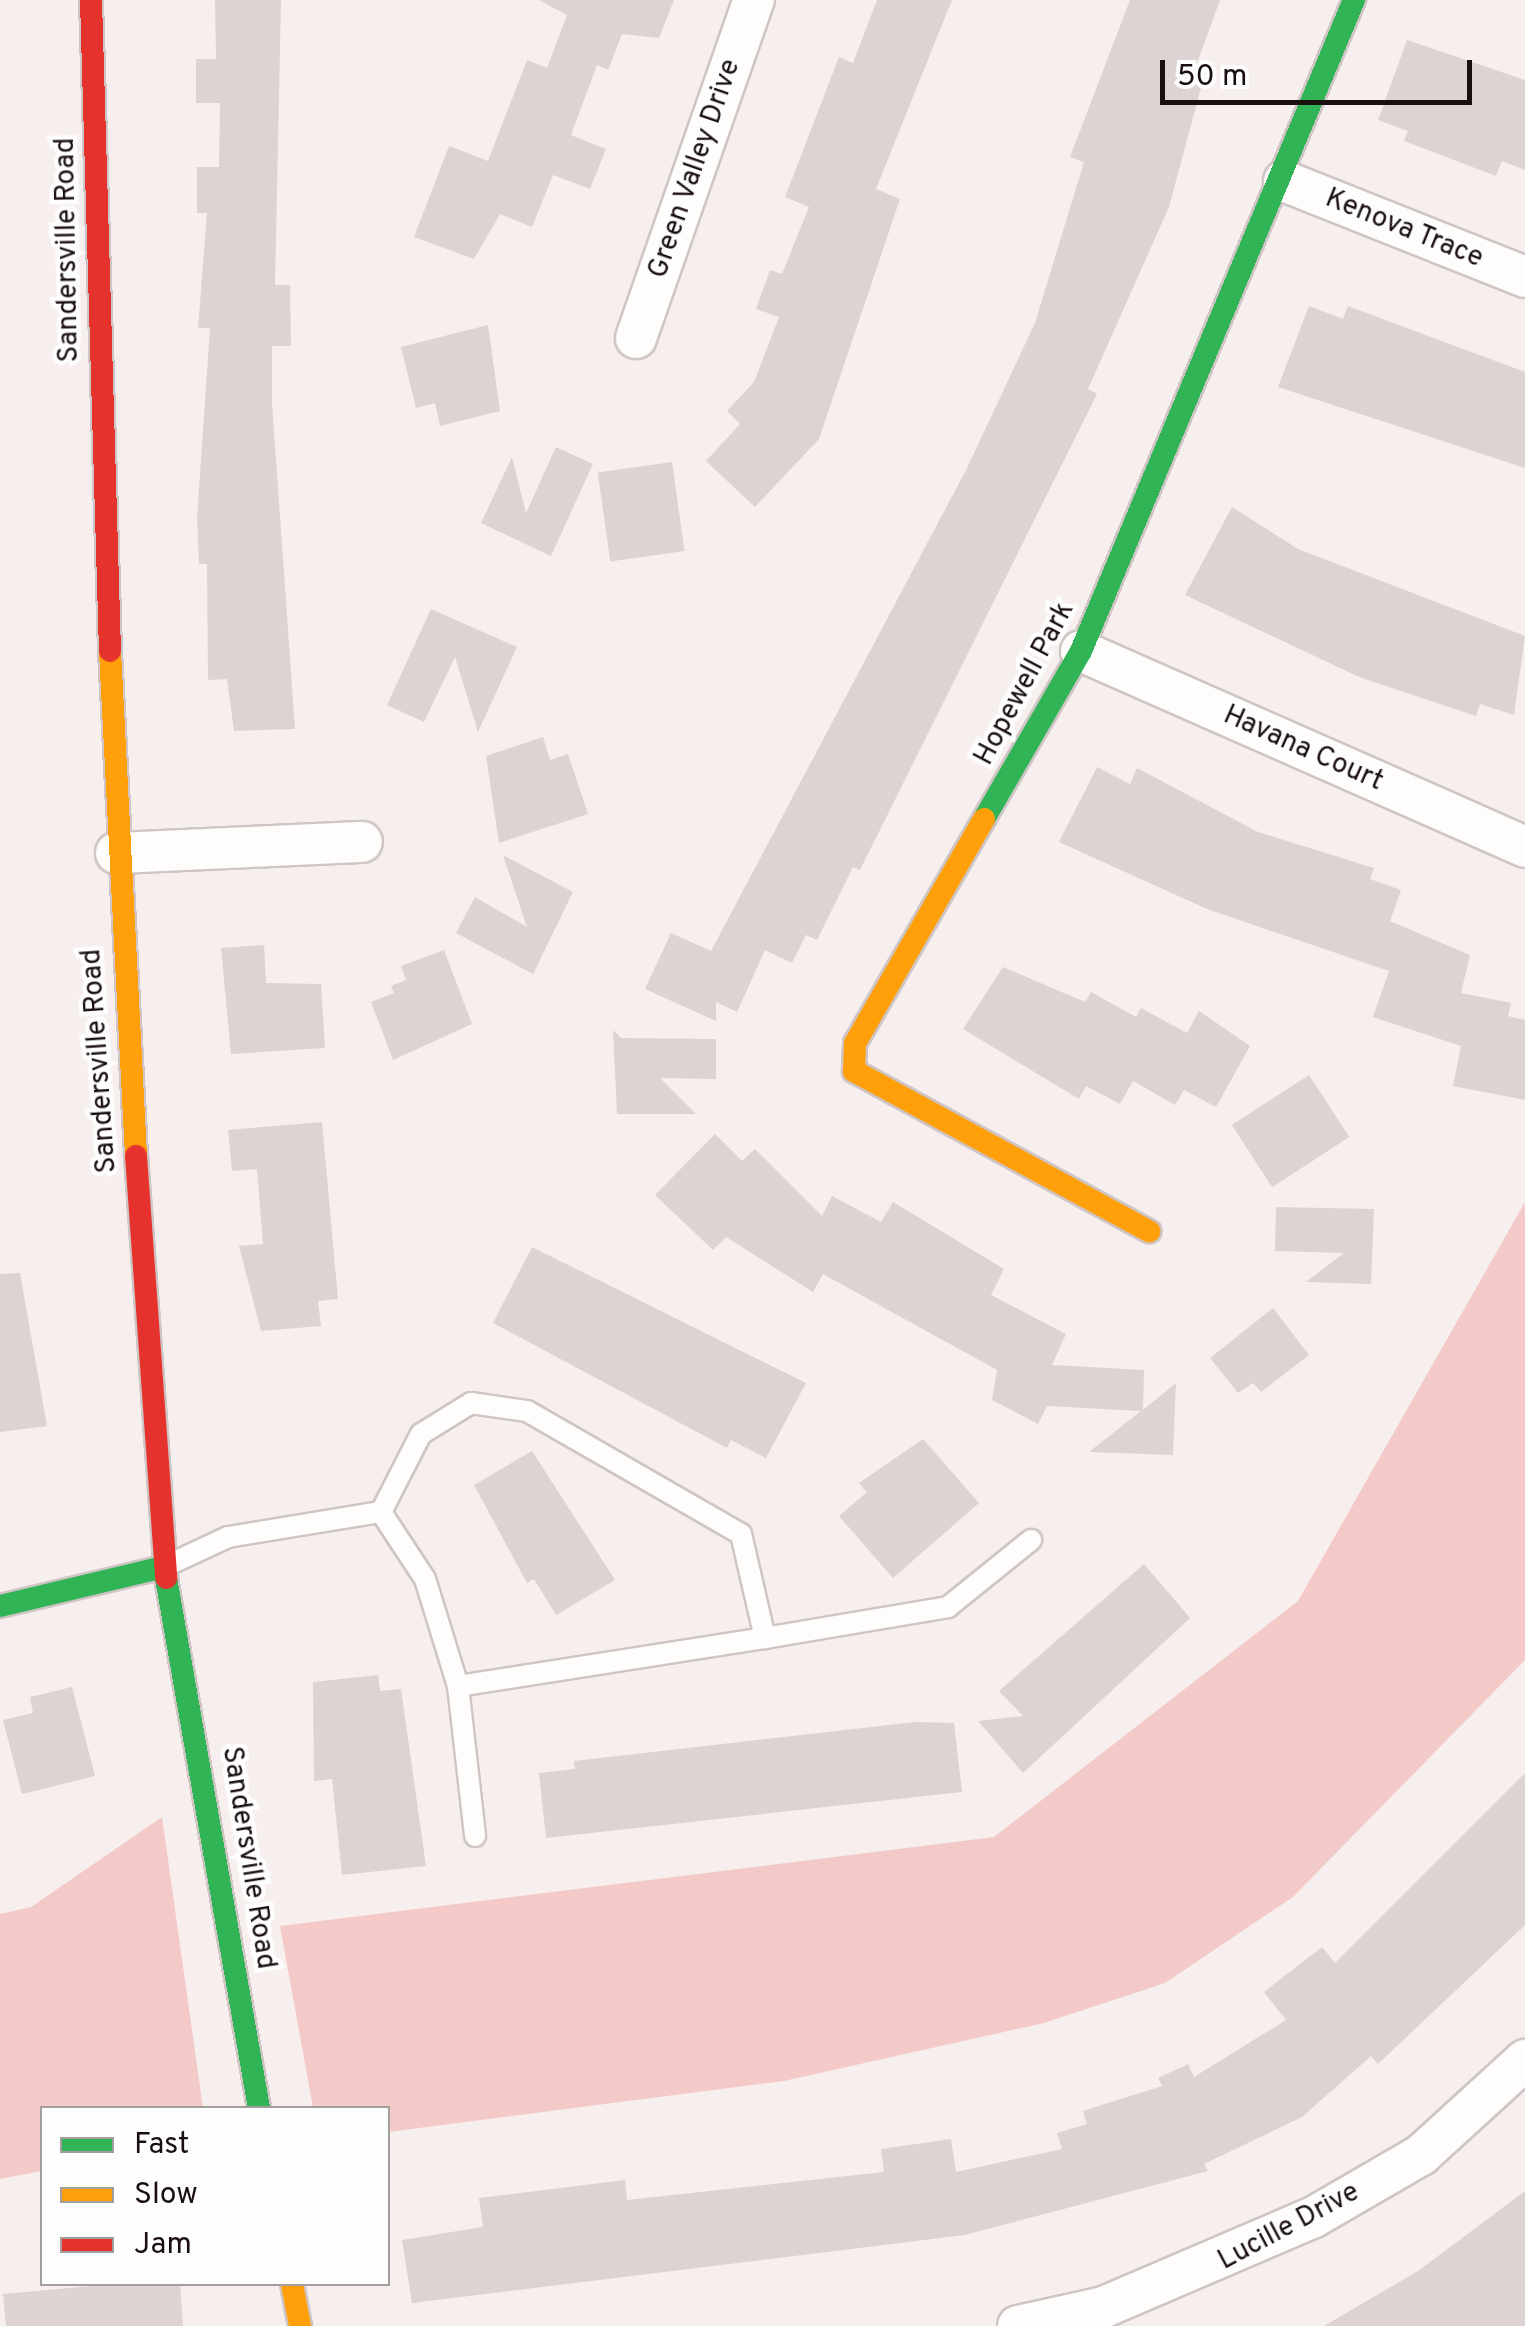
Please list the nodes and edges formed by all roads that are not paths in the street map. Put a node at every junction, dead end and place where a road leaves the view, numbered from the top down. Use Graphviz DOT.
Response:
graph roads {
  1 [pos="91,0"];
  2 [pos="754,0"];
  3 [pos="1354,0"];
  4 [pos="1284,180"];
  5 [pos="1525,276"];
  6 [pos="636,338"];
  7 [pos="1081,651"];
  8 [pos="362,842"];
  9 [pos="1525,846"];
  10 [pos="116,853"];
  11 [pos="1149,1231"];
  12 [pos="381,1512"];
  13 [pos="1031,1540"];
  14 [pos="164,1567"];
  15 [pos="0,1606"];
  16 [pos="765,1638"];
  17 [pos="458,1686"];
  18 [pos="475,1836"];
  19 [pos="1525,2060"];
  20 [pos="259,2106"];
  21 [pos="292,2286"];
  22 [pos="300,2326"];
  23 [pos="1018,2326"];
  1 -- 10 [label="street, Sandersville Road"];
  2 -- 6 [label="street, Green Valley Drive"];
  3 -- 4 [label="street, Hopewell Park"];
  4 -- 5 [label="street, Kenova Trace"];
  4 -- 7 [label="street, Hopewell Park"];
  7 -- 9 [label="street, Havana Court"];
  7 -- 11 [label="street, Hopewell Park"];
  8 -- 10 [label="street"];
  10 -- 14 [label="street, Sandersville Road"];
  12 -- 14 [label="lane"];
  12 -- 16 [label="lane"];
  12 -- 17 [label="lane"];
  13 -- 16 [label="lane"];
  14 -- 15 [label="street"];
  14 -- 20 [label="street, Sandersville Road"];
  16 -- 17 [label="lane"];
  17 -- 18 [label="lane"];
  19 -- 23 [label="street, Lucille Drive"];
  21 -- 22 [label="street"];
}
